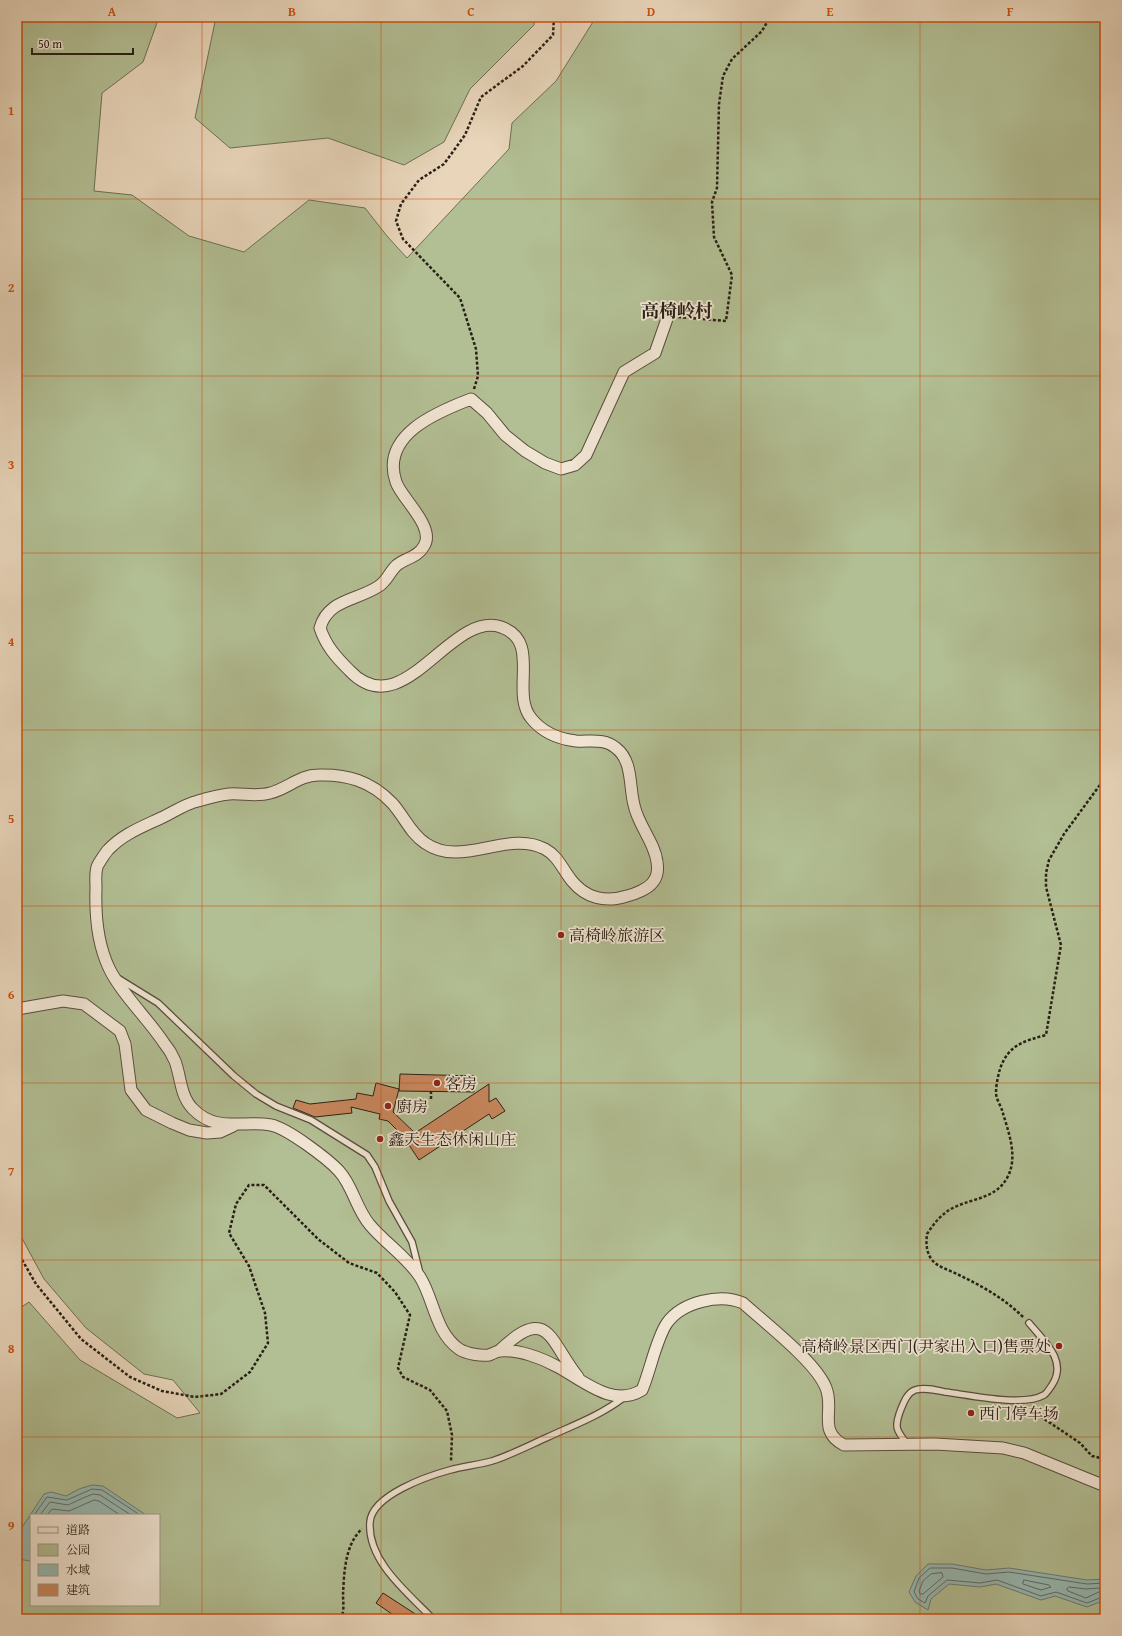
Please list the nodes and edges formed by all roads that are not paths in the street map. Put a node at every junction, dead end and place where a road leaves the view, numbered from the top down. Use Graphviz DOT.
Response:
graph roads {
  1 [pos="668,316"];
  2 [pos="111,973"];
  3 [pos="17,1009"];
  4 [pos="233,1126"];
  5 [pos="421,1278"];
  6 [pos="1030,1323"];
  7 [pos="499,1351"];
  8 [pos="582,1381"];
  9 [pos="623,1397"];
  10 [pos="907,1445"];
  11 [pos="1105,1486"];
  12 [pos="432,1619"];
  1 -- 2 [label="street"];
  2 -- 4 [label="street"];
  2 -- 5 [label="lane"];
  3 -- 4 [label="street"];
  4 -- 5 [label="street"];
  5 -- 7 [label="street"];
  6 -- 10 [label="lane"];
  7 -- 8 [label="street"];
  7 -- 8 [label="street"];
  8 -- 9 [label="street"];
  9 -- 10 [label="street"];
  9 -- 12 [label="lane"];
  10 -- 11 [label="street"];
}
